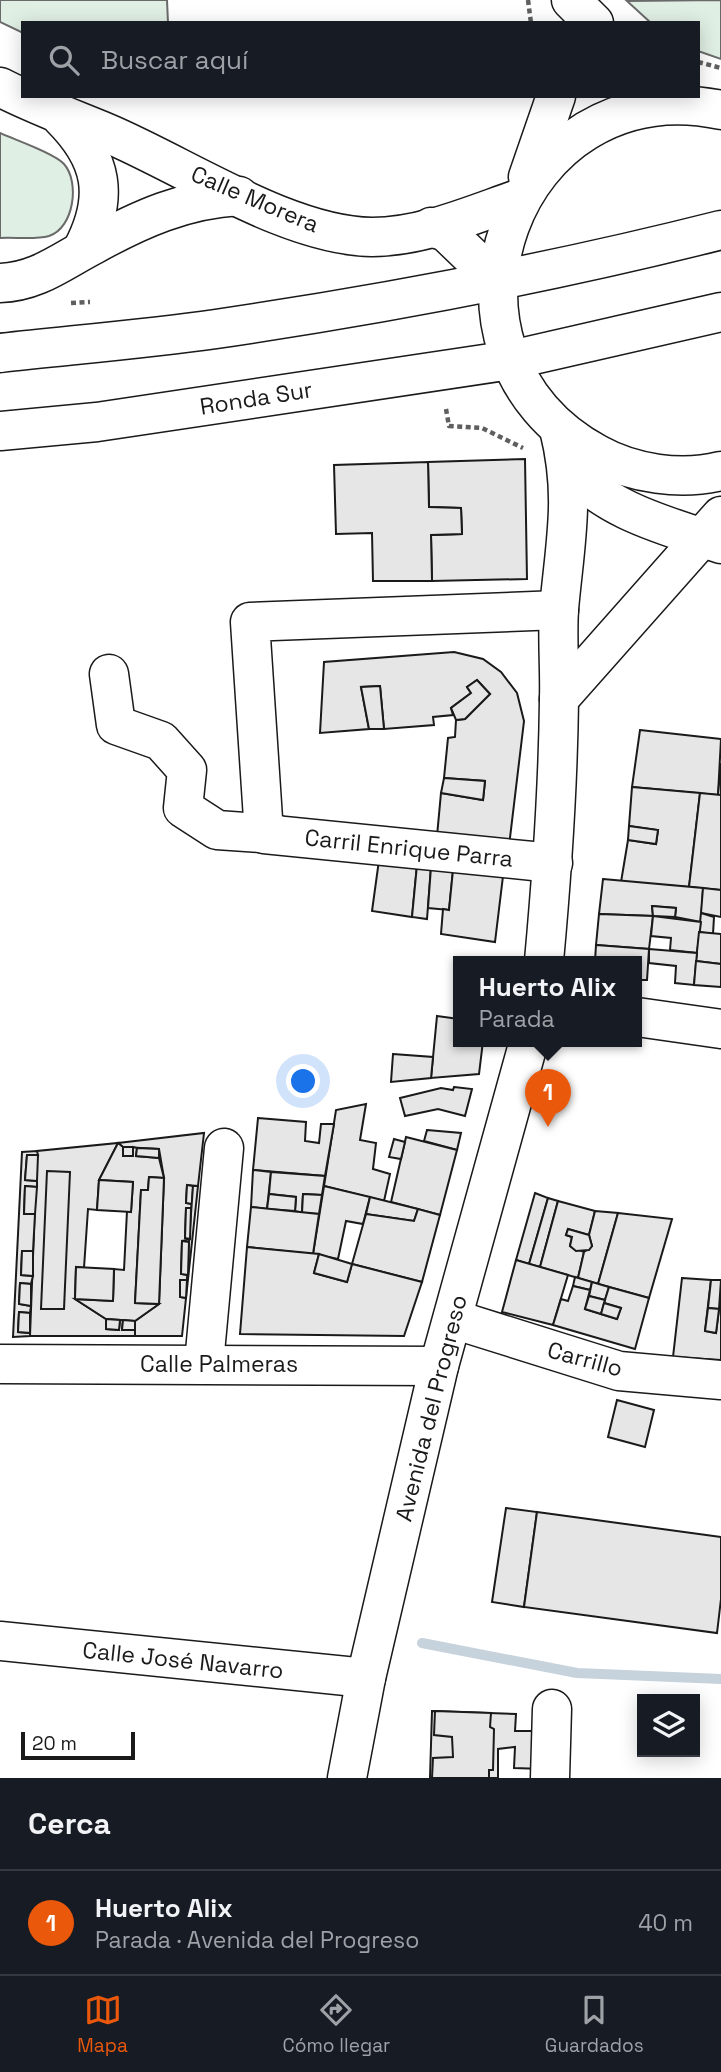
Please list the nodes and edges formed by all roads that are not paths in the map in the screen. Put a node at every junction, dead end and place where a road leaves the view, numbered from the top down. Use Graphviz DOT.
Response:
graph roads {
  1 [pos="570,0"];
  2 [pos="566,21"];
  3 [pos="592,21"];
  4 [pos="0,87"];
  5 [pos="21,97"];
  6 [pos="22,98"];
  7 [pos="555,98"];
  8 [pos="704,104"];
  9 [pos="61,117"];
  10 [pos="239,195"];
  11 [pos="521,198"];
  12 [pos="431,227"];
  13 [pos="721,230"];
  14 [pos="82,250"];
  15 [pos="497,281"];
  16 [pos="0,283"];
  17 [pos="721,312"];
  18 [pos="0,353"];
  19 [pos="511,360"];
  20 [pos="0,431"];
  21 [pos="563,446"];
  22 [pos="721,471"];
  23 [pos="714,532"];
  24 [pos="559,610"];
  25 [pos="109,674"];
  26 [pos="559,699"];
  27 [pos="270,834"];
  28 [pos="553,863"];
  29 [pos="544,956"];
  30 [pos="642,1018"];
  31 [pos="721,1029"];
  32 [pos="527,1047"];
  33 [pos="224,1148"];
  34 [pos="453,1319"];
  35 [pos="204,1363"];
  36 [pos="0,1364"];
  37 [pos="439,1366"];
  38 [pos="721,1380"];
  39 [pos="0,1641"];
  40 [pos="366,1678"];
  41 [pos="552,1709"];
  42 [pos="347,1778"];
  43 [pos="550,1778"];
  1 -- 2 [label="main road"];
  1 -- 3 [label="main road"];
  4 -- 5 [label="main road, Calle Morera"];
  6 -- 9 [label="main road, Calle Morera"];
  7 -- 11 [label="main road"];
  8 -- 11 [label="main road"];
  9 -- 10 [label="main road, Calle Morera"];
  9 -- 14 [label="main road"];
  10 -- 12 [label="main road, Calle Morera"];
  10 -- 14 [label="main road"];
  11 -- 12 [label="main road, Calle Morera"];
  11 -- 15 [label="main road"];
  12 -- 15 [label="main road"];
  13 -- 15 [label="main road"];
  14 -- 16 [label="main road"];
  15 -- 18 [label="main road"];
  15 -- 19 [label="main road"];
  17 -- 19 [label="main road, Ronda Sur"];
  19 -- 20 [label="main road, Ronda Sur"];
  19 -- 21 [label="main road"];
  21 -- 22 [label="main road"];
  21 -- 23 [label="main road"];
  21 -- 24 [label="main road"];
  23 -- 26 [label="main road"];
  24 -- 26 [label="main road"];
  24 -- 27 [label="main road"];
  25 -- 27 [label="main road, Carril Enrique Parra"];
  26 -- 28 [label="main road"];
  27 -- 28 [label="main road, Carril Enrique Parra"];
  28 -- 29 [label="main road"];
  30 -- 31 [label="main road"];
  32 -- 34 [label="main road, Avenida del Progreso"];
  33 -- 35 [label="main road"];
  34 -- 37 [label="main road, Avenida del Progreso"];
  34 -- 38 [label="main road, Carrillo"];
  35 -- 36 [label="main road, Calle Palmeras"];
  35 -- 37 [label="main road, Calle Palmeras"];
  37 -- 40 [label="main road, Avenida del Progreso"];
  39 -- 40 [label="main road, Calle José Navarro"];
  40 -- 42 [label="main road, Avenida del Progreso"];
  41 -- 43 [label="main road"];
}
